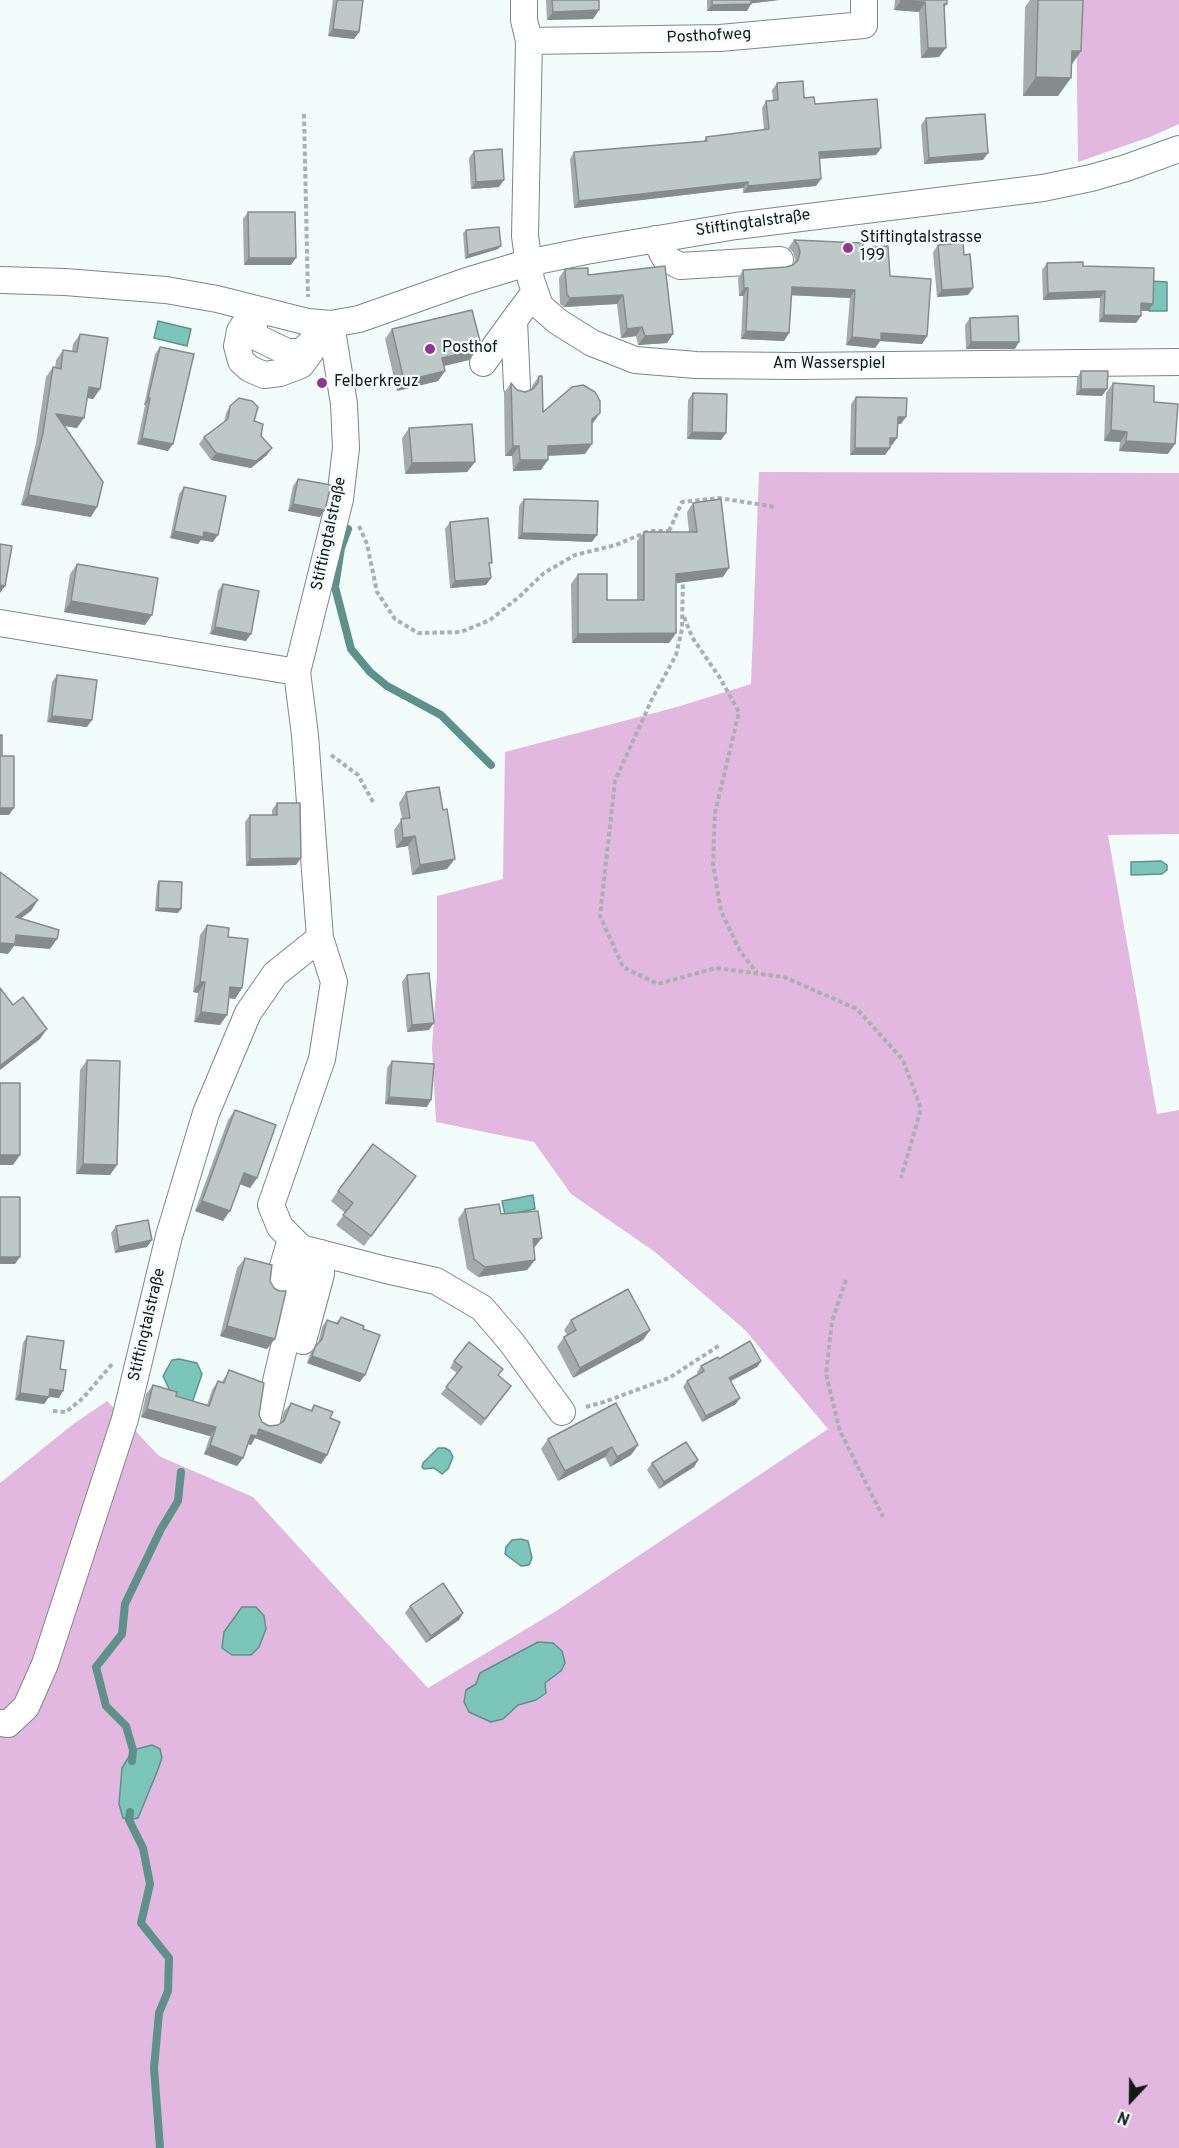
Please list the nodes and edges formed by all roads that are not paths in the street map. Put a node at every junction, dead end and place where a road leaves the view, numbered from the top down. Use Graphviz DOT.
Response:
graph roads {
  1 [pos="524,0"];
  2 [pos="864,0"];
  3 [pos="529,41"];
  4 [pos="1179,149"];
  5 [pos="655,238"];
  6 [pos="780,260"];
  7 [pos="527,262"];
  8 [pos="0,280"];
  9 [pos="535,292"];
  10 [pos="254,309"];
  11 [pos="514,320"];
  12 [pos="320,323"];
  13 [pos="1179,362"];
  14 [pos="483,363"];
  15 [pos="517,387"];
  16 [pos="0,623"];
  17 [pos="297,672"];
  18 [pos="320,938"];
  19 [pos="304,1247"];
  20 [pos="276,1287"];
  21 [pos="302,1342"];
  22 [pos="562,1412"];
  23 [pos="267,1420"];
  24 [pos="0,1722"];
  1 -- 3 [label="street"];
  2 -- 3 [label="street, Posthofweg"];
  3 -- 7 [label="street"];
  4 -- 5 [label="street, Stiftingtalstraße"];
  5 -- 6 [label="street"];
  5 -- 7 [label="street, Stiftingtalstraße"];
  7 -- 9 [label="street, Am Wasserspiel"];
  7 -- 12 [label="street, Stiftingtalstraße"];
  8 -- 10 [label="street, Stiftingtalstraße"];
  9 -- 11 [label="street"];
  9 -- 13 [label="street, Am Wasserspiel"];
  10 -- 12 [label="street, Stiftingtalstraße"];
  10 -- 12 [label="street"];
  11 -- 14 [label="street"];
  11 -- 15 [label="street"];
  12 -- 17 [label="street, Stiftingtalstraße"];
  16 -- 17 [label="street"];
  17 -- 18 [label="street, Stiftingtalstraße"];
  18 -- 19 [label="street, Stiftingtalstraße"];
  18 -- 24 [label="street, Stiftingtalstraße"];
  19 -- 20 [label="street"];
  19 -- 21 [label="street"];
  19 -- 22 [label="street"];
  19 -- 23 [label="street"];
}
